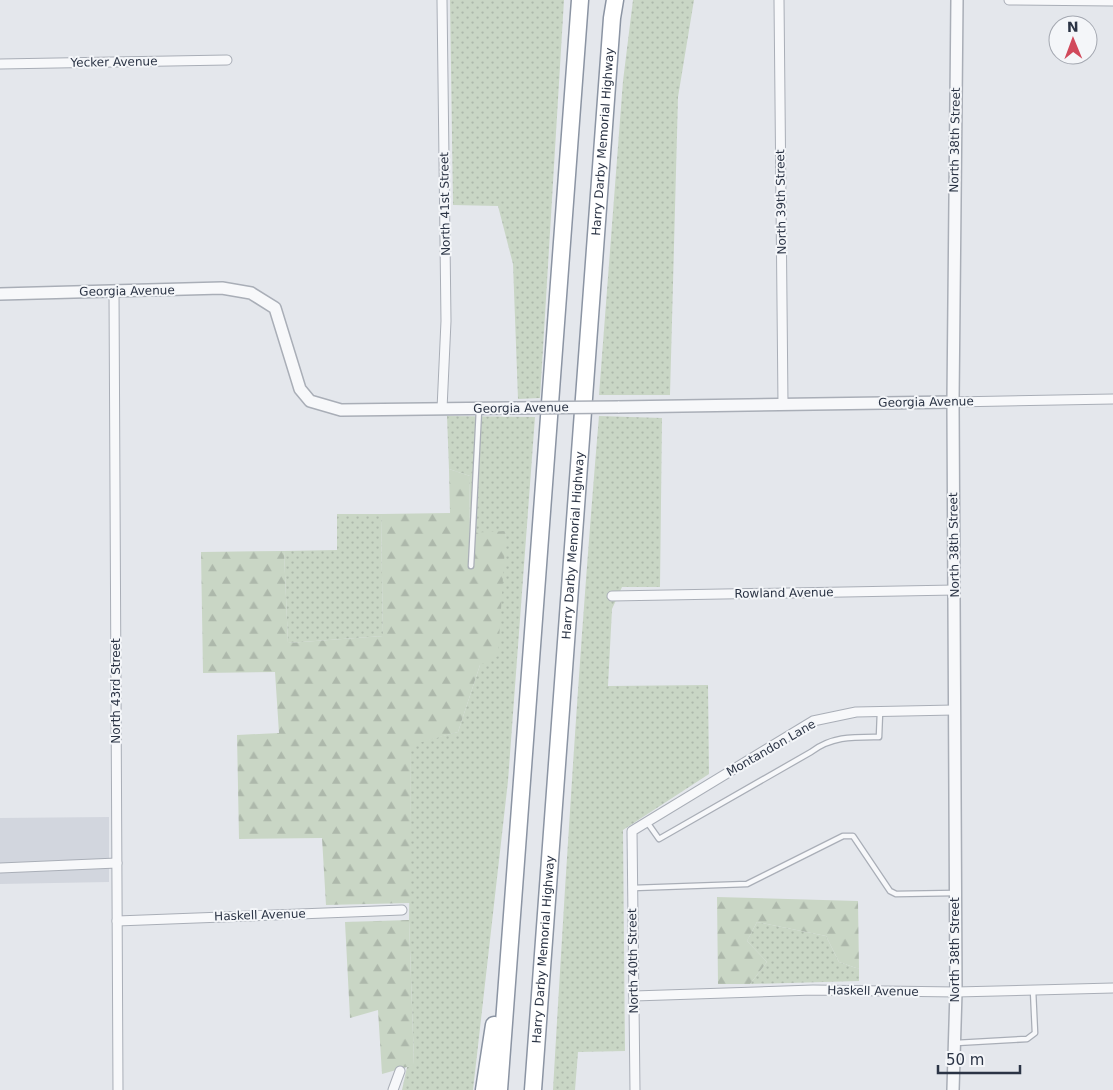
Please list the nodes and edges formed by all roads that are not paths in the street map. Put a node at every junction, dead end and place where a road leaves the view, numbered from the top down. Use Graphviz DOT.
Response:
graph roads {
  1 [pos="442,0"];
  2 [pos="580,0"];
  3 [pos="615,0"];
  4 [pos="779,0"];
  5 [pos="957,0"];
  6 [pos="1009,0"];
  7 [pos="1113,1"];
  8 [pos="227,60"];
  9 [pos="0,64"];
  10 [pos="114,291"];
  11 [pos="0,294"];
  12 [pos="1113,399"];
  13 [pos="953,402"];
  14 [pos="783,404"];
  15 [pos="479,408"];
  16 [pos="442,409"];
  17 [pos="471,566"];
  18 [pos="955,590"];
  19 [pos="612,596"];
  20 [pos="954,710"];
  21 [pos="880,712"];
  22 [pos="647,822"];
  23 [pos="632,831"];
  24 [pos="117,863"];
  25 [pos="0,868"];
  26 [pos="633,888"];
  27 [pos="955,894"];
  28 [pos="512,904"];
  29 [pos="402,910"];
  30 [pos="117,921"];
  31 [pos="1113,988"];
  32 [pos="1033,990"];
  33 [pos="956,992"];
  34 [pos="634,996"];
  35 [pos="954,1043"];
  36 [pos="400,1071"];
  37 [pos="118,1090"];
  38 [pos="393,1090"];
  39 [pos="484,1090"];
  40 [pos="499,1090"];
  41 [pos="533,1090"];
  42 [pos="635,1090"];
  43 [pos="953,1090"];
  1 -- 16 [label="street, North 41st Street"];
  2 -- 28 [label="highway"];
  3 -- 41 [label="highway, Harry Darby Memorial Highway"];
  4 -- 14 [label="street, North 39th Street"];
  5 -- 13 [label="street, North 38th Street"];
  6 -- 7 [label="street"];
  8 -- 9 [label="street, Yecker Avenue"];
  10 -- 11 [label="street, Georgia Avenue"];
  10 -- 16 [label="street, Georgia Avenue"];
  10 -- 24 [label="street, North 43rd Street"];
  12 -- 13 [label="street, Georgia Avenue"];
  13 -- 14 [label="street, Georgia Avenue"];
  13 -- 18 [label="street, North 38th Street"];
  14 -- 15 [label="street, Georgia Avenue, bridge"];
  15 -- 16 [label="street, Georgia Avenue"];
  15 -- 17 [label="lane"];
  18 -- 19 [label="street, Rowland Avenue"];
  18 -- 20 [label="street, North 38th Street"];
  20 -- 21 [label="street, Montandon Lane"];
  20 -- 27 [label="street, North 38th Street"];
  21 -- 22 [label="street, Montandon Lane"];
  21 -- 22 [label="lane"];
  22 -- 23 [label="street, Montandon Lane"];
  23 -- 26 [label="street, North 40th Street"];
  24 -- 25 [label="street"];
  24 -- 30 [label="street, North 43rd Street"];
  26 -- 27 [label="lane"];
  26 -- 34 [label="street, North 40th Street"];
  27 -- 33 [label="street, North 38th Street"];
  28 -- 39 [label="highway"];
  28 -- 40 [label="highway"];
  29 -- 30 [label="street, Haskell Avenue"];
  30 -- 37 [label="street, North 43rd Street"];
  31 -- 32 [label="street, Haskell Avenue"];
  32 -- 33 [label="street, Haskell Avenue"];
  32 -- 35 [label="lane"];
  33 -- 34 [label="street, Haskell Avenue"];
  33 -- 35 [label="street, North 38th Street"];
  34 -- 42 [label="street, North 40th Street"];
  35 -- 43 [label="street, North 38th Street"];
  36 -- 38 [label="street"];
}
